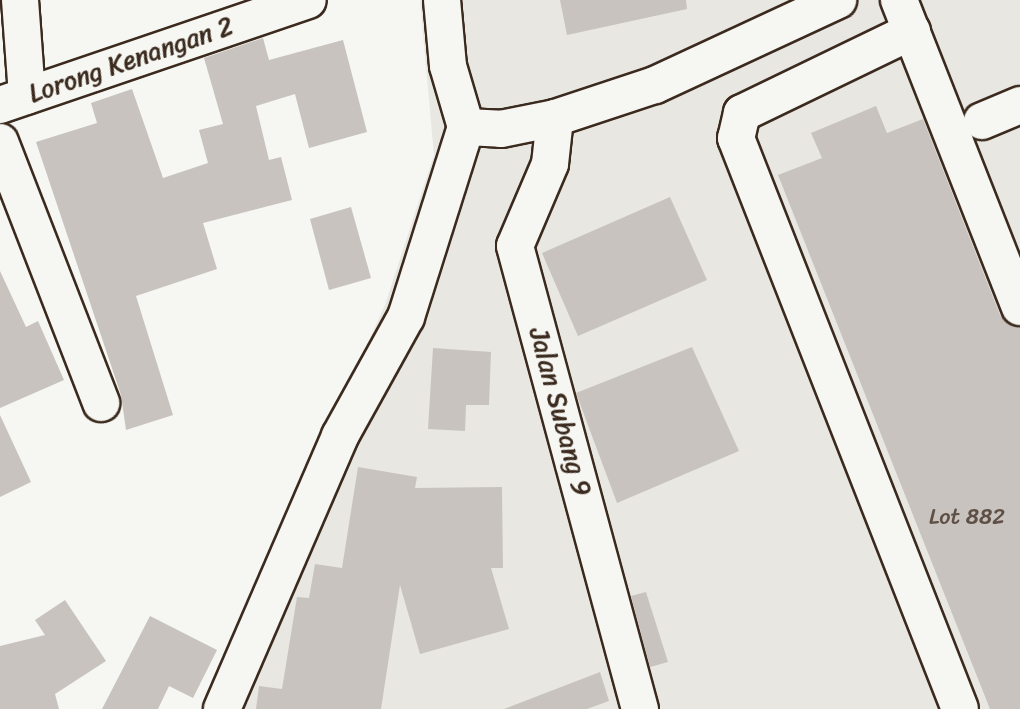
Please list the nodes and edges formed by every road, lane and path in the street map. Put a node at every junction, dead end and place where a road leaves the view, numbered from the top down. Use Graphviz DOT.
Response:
graph roads {
  1 [pos="20,0"];
  2 [pos="308,0"];
  3 [pos="442,0"];
  4 [pos="838,0"];
  5 [pos="906,16"];
  6 [pos="14,100"];
  7 [pos="1020,105"];
  8 [pos="555,118"];
  9 [pos="982,121"];
  10 [pos="466,127"];
  11 [pos="0,142"];
  12 [pos="1020,307"];
  13 [pos="101,403"];
  14 [pos="222,709"];
  15 [pos="640,709"];
  16 [pos="960,709"];
  1 -- 6 [label="street"];
  2 -- 6 [label="street, Lorong Kenangan 2"];
  3 -- 10 [label="street"];
  4 -- 8 [label="street"];
  5 -- 12 [label="street"];
  5 -- 16 [label="street"];
  7 -- 9 [label="street"];
  8 -- 10 [label="street"];
  8 -- 15 [label="street, Jalan Subang 9"];
  10 -- 14 [label="street"];
  11 -- 13 [label="street"];
}
